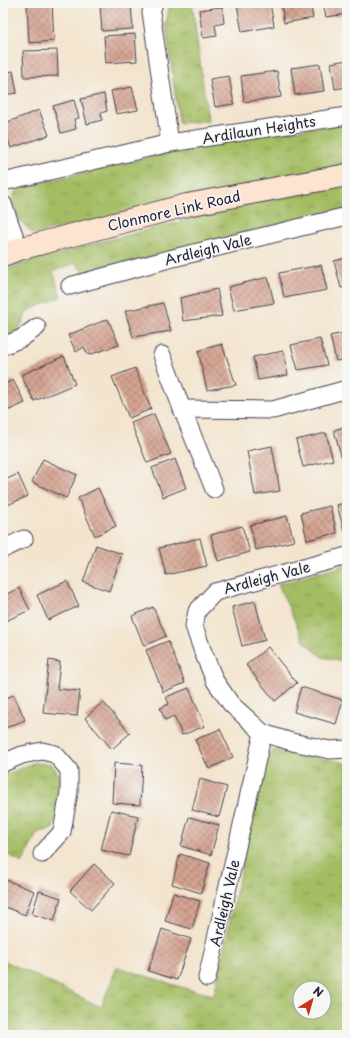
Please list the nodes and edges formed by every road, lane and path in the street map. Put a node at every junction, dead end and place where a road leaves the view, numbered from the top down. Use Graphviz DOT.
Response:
graph roads {
  1 [pos="154,3"];
  2 [pos="347,116"];
  3 [pos="170,143"];
  4 [pos="347,174"];
  5 [pos="3,182"];
  6 [pos="3,204"];
  7 [pos="347,216"];
  8 [pos="11,252"];
  9 [pos="70,286"];
  10 [pos="37,326"];
  11 [pos="3,346"];
  12 [pos="162,355"];
  13 [pos="347,389"];
  14 [pos="182,409"];
  15 [pos="214,489"];
  16 [pos="24,539"];
  17 [pos="3,549"];
  18 [pos="347,556"];
  19 [pos="264,733"];
  20 [pos="347,749"];
  21 [pos="3,763"];
  22 [pos="42,854"];
  23 [pos="208,978"];
  1 -- 3 [label="street"];
  2 -- 3 [label="street, Ardilaun Heights"];
  3 -- 5 [label="street, Ardilaun Heights"];
  4 -- 8 [label="main road, Clonmore Link Road"];
  6 -- 8 [label="street"];
  7 -- 9 [label="street, Ardleigh Vale"];
  10 -- 11 [label="street"];
  12 -- 14 [label="street"];
  13 -- 14 [label="street"];
  14 -- 15 [label="street"];
  16 -- 17 [label="street"];
  18 -- 19 [label="street, Ardleigh Vale"];
  19 -- 20 [label="street, Ardleigh Vale"];
  19 -- 23 [label="street, Ardleigh Vale"];
  21 -- 22 [label="street"];
}
